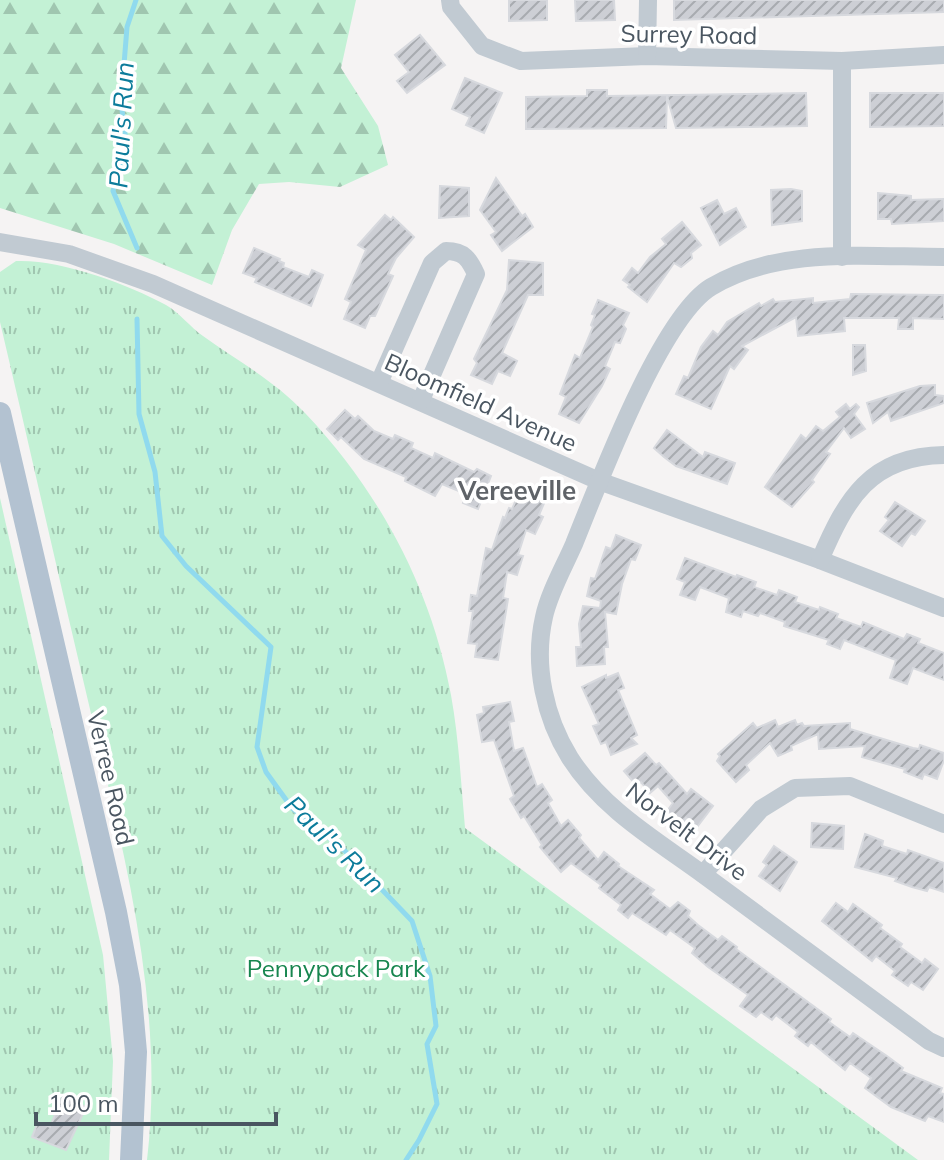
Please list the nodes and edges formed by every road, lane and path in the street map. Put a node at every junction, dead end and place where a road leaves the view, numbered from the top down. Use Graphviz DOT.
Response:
graph roads {
  1 [pos="648,0"];
  2 [pos="451,5"];
  3 [pos="944,55"];
  4 [pos="647,56"];
  5 [pos="842,61"];
  6 [pos="0,242"];
  7 [pos="842,257"];
  8 [pos="944,257"];
  9 [pos="379,383"];
  10 [pos="421,400"];
  11 [pos="0,413"];
  12 [pos="944,455"];
  13 [pos="599,481"];
  14 [pos="820,560"];
  15 [pos="944,608"];
  16 [pos="944,824"];
  17 [pos="703,874"];
  18 [pos="944,1048"];
  19 [pos="131,1160"];
  1 -- 4 [label="street"];
  2 -- 4 [label="street, Surrey Road"];
  3 -- 5 [label="street, Surrey Road"];
  4 -- 5 [label="street, Surrey Road"];
  5 -- 7 [label="street"];
  6 -- 9 [label="street, Bloomfield Avenue"];
  7 -- 8 [label="street, Norvelt Drive"];
  7 -- 13 [label="street, Norvelt Drive"];
  9 -- 10 [label="street, Bloomfield Avenue"];
  9 -- 10 [label="street"];
  10 -- 13 [label="street, Bloomfield Avenue"];
  11 -- 19 [label="main road, Verree Road"];
  12 -- 14 [label="street"];
  13 -- 14 [label="street, Bloomfield Avenue"];
  13 -- 17 [label="street, Norvelt Drive"];
  14 -- 15 [label="street, Bloomfield Avenue"];
  16 -- 17 [label="street"];
  17 -- 18 [label="street, Norvelt Drive"];
}
